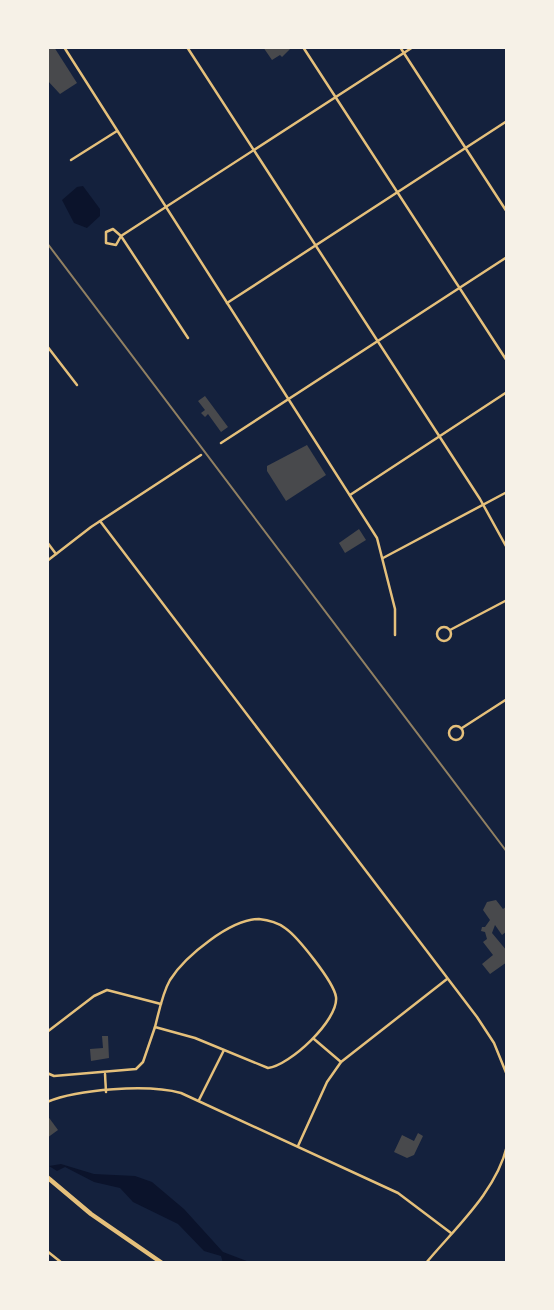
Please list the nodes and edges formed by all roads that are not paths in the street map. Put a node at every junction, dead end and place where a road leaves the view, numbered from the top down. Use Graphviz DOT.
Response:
graph roads {
  1 [pos="64,47"];
  2 [pos="187,47"];
  3 [pos="303,47"];
  4 [pos="400,47"];
  5 [pos="413,47"];
  6 [pos="404,53"];
  7 [pos="336,97"];
  8 [pos="507,121"];
  9 [pos="117,131"];
  10 [pos="465,148"];
  11 [pos="254,150"];
  12 [pos="71,160"];
  13 [pos="397,192"];
  14 [pos="166,207"];
  15 [pos="507,212"];
  16 [pos="121,236"];
  17 [pos="315,245"];
  18 [pos="507,257"];
  19 [pos="460,288"];
  20 [pos="227,303"];
  21 [pos="188,338"];
  22 [pos="377,341"];
  23 [pos="48,348"];
  24 [pos="507,361"];
  25 [pos="77,385"];
  26 [pos="507,392"];
  27 [pos="289,399"];
  28 [pos="439,436"];
  29 [pos="220,443"];
  30 [pos="201,455"];
  31 [pos="507,492"];
  32 [pos="350,495"];
  33 [pos="483,504"];
  34 [pos="100,521"];
  35 [pos="47,542"];
  36 [pos="507,548"];
  37 [pos="56,554"];
  38 [pos="382,558"];
  39 [pos="47,561"];
  40 [pos="507,600"];
  41 [pos="450,630"];
  42 [pos="396,635"];
  43 [pos="507,699"];
  44 [pos="462,729"];
  45 [pos="447,979"];
  46 [pos="161,1004"];
  47 [pos="155,1027"];
  48 [pos="47,1032"];
  49 [pos="314,1039"];
  50 [pos="224,1049"];
  51 [pos="341,1062"];
  52 [pos="47,1073"];
  53 [pos="105,1073"];
  54 [pos="507,1075"];
  55 [pos="106,1092"];
  56 [pos="199,1100"];
  57 [pos="47,1102"];
  58 [pos="298,1146"];
  59 [pos="507,1146"];
  60 [pos="502,1161"];
  61 [pos="507,1164"];
  62 [pos="47,1177"];
  63 [pos="451,1233"];
  64 [pos="47,1251"];
  65 [pos="62,1263"];
  66 [pos="162,1263"];
  67 [pos="426,1263"];
  1 -- 9 [label="street"];
  2 -- 11 [label="street"];
  3 -- 7 [label="street"];
  4 -- 6 [label="street"];
  5 -- 6 [label="street"];
  6 -- 7 [label="street"];
  6 -- 10 [label="street"];
  7 -- 11 [label="street"];
  7 -- 13 [label="street"];
  8 -- 10 [label="street"];
  9 -- 12 [label="street"];
  9 -- 14 [label="street"];
  10 -- 13 [label="street"];
  10 -- 15 [label="street"];
  11 -- 14 [label="street"];
  11 -- 17 [label="street"];
  13 -- 17 [label="street"];
  13 -- 19 [label="street"];
  14 -- 16 [label="street"];
  14 -- 20 [label="street"];
  16 -- 16 [label="street"];
  16 -- 21 [label="street"];
  17 -- 20 [label="street"];
  17 -- 22 [label="street"];
  18 -- 19 [label="street"];
  19 -- 22 [label="street"];
  19 -- 24 [label="street"];
  20 -- 27 [label="street"];
  22 -- 27 [label="street"];
  22 -- 28 [label="street"];
  23 -- 25 [label="street"];
  26 -- 28 [label="street"];
  27 -- 29 [label="street"];
  27 -- 32 [label="street"];
  28 -- 32 [label="street"];
  28 -- 33 [label="street"];
  30 -- 34 [label="street"];
  31 -- 33 [label="street"];
  32 -- 38 [label="street"];
  33 -- 36 [label="street"];
  33 -- 38 [label="street"];
  34 -- 37 [label="street"];
  34 -- 45 [label="street"];
  35 -- 37 [label="street"];
  37 -- 39 [label="street"];
  38 -- 42 [label="street"];
  40 -- 41 [label="street"];
  41 -- 41 [label="street"];
  43 -- 44 [label="street"];
  44 -- 44 [label="street"];
  45 -- 51 [label="street"];
  45 -- 54 [label="street"];
  46 -- 47 [label="street"];
  46 -- 48 [label="street"];
  46 -- 49 [label="street"];
  47 -- 50 [label="street"];
  47 -- 53 [label="street"];
  49 -- 50 [label="street"];
  49 -- 51 [label="street"];
  50 -- 56 [label="street"];
  51 -- 58 [label="street"];
  52 -- 53 [label="street"];
  53 -- 55 [label="street"];
  55 -- 56 [label="street"];
  55 -- 57 [label="street"];
  56 -- 58 [label="street"];
  58 -- 63 [label="street"];
  59 -- 60 [label="street"];
  60 -- 61 [label="street"];
  60 -- 63 [label="street"];
  62 -- 66 [label="main road"];
  63 -- 67 [label="street"];
  64 -- 65 [label="street"];
}
